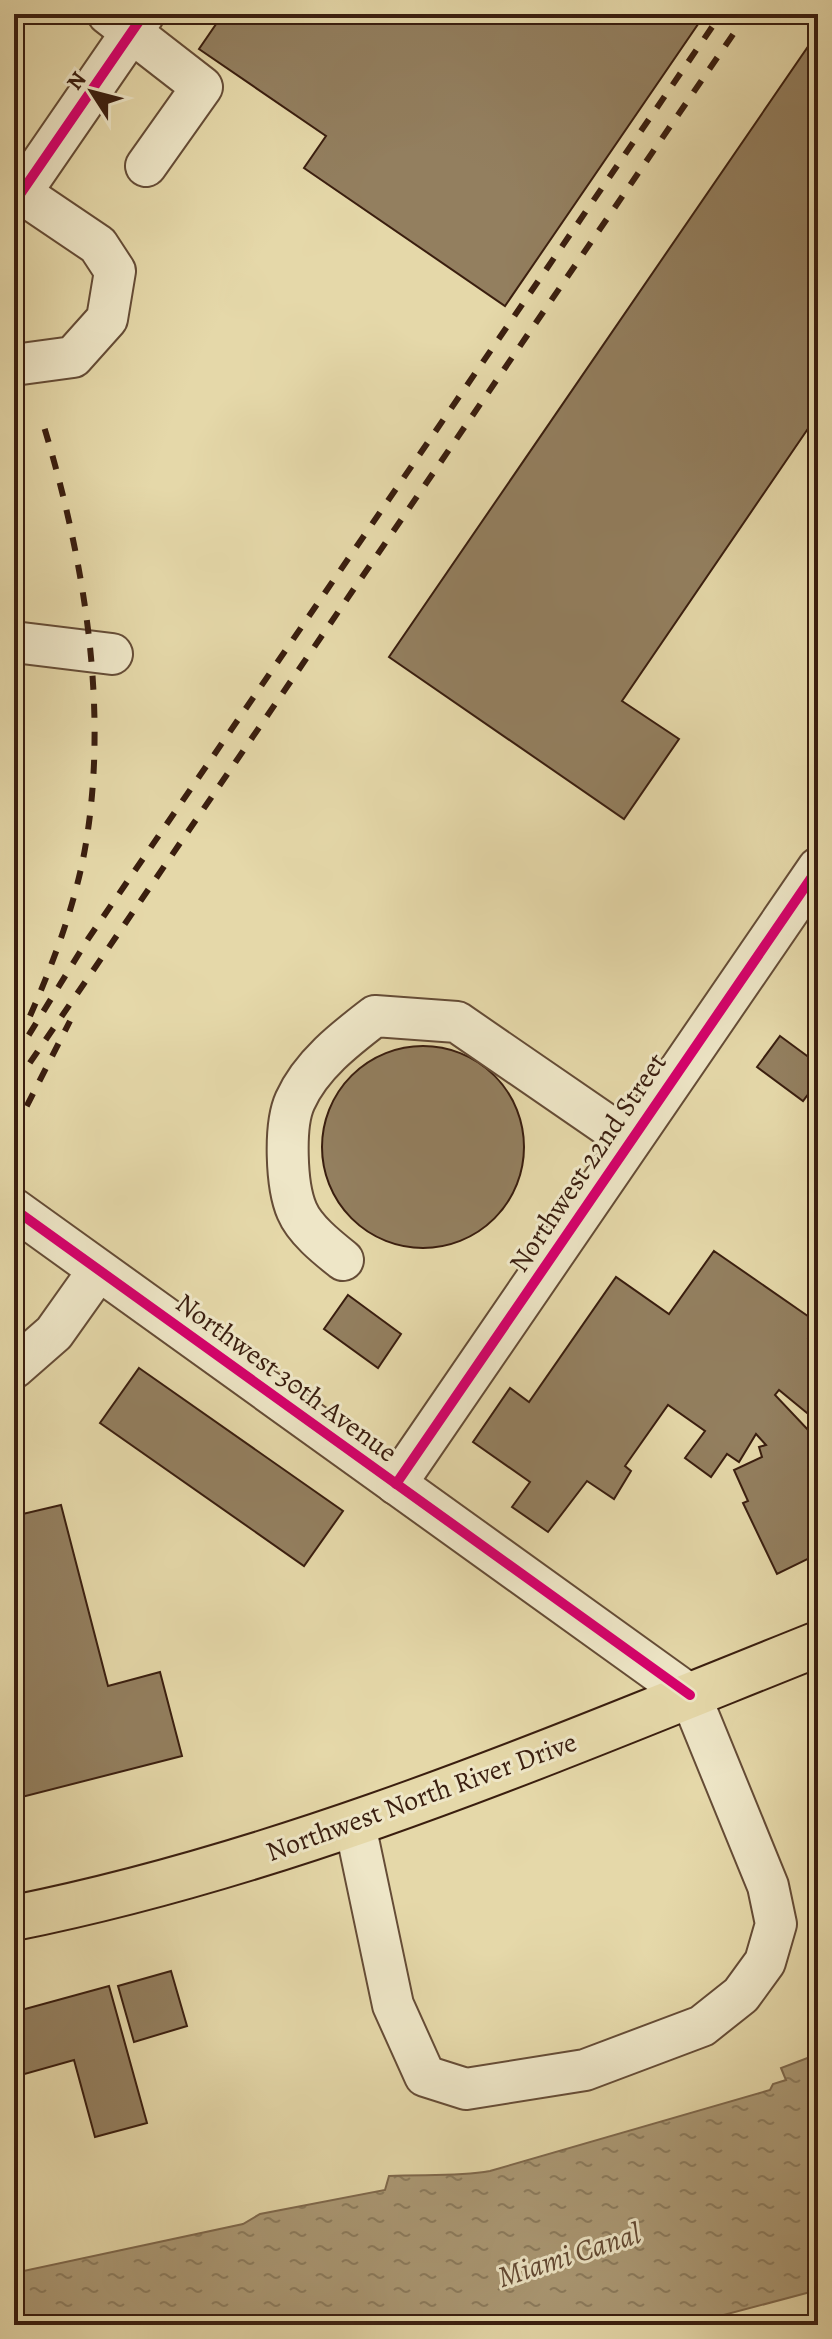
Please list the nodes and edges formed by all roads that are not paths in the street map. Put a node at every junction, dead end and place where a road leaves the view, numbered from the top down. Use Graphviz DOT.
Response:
graph roads {
  1 [pos="128,20"];
  2 [pos="146,166"];
  3 [pos="18,198"];
  4 [pos="14,365"];
  5 [pos="14,642"];
  6 [pos="112,654"];
  7 [pos="818,868"];
  8 [pos="630,1141"];
  9 [pos="14,1209"];
  10 [pos="343,1260"];
  11 [pos="98,1271"];
  12 [pos="14,1368"];
  13 [pos="396,1484"];
  14 [pos="818,1644"];
  15 [pos="690,1695"];
  16 [pos="355,1825"];
  17 [pos="14,1918"];
  1 -- 2 [label="street"];
  1 -- 3 [label="street"];
  3 -- 4 [label="street"];
  5 -- 6 [label="street"];
  7 -- 8 [label="street, Northwest 22nd Street"];
  8 -- 10 [label="street"];
  8 -- 13 [label="street, Northwest 22nd Street"];
  9 -- 11 [label="street, Northwest 30th Avenue"];
  11 -- 12 [label="street"];
  11 -- 13 [label="street, Northwest 30th Avenue"];
  13 -- 15 [label="street, Northwest 30th Avenue"];
  14 -- 15 [label="main road, Northwest North River Drive"];
  15 -- 16 [label="main road, Northwest North River Drive"];
  15 -- 16 [label="street"];
  16 -- 17 [label="main road, Northwest North River Drive"];
}
